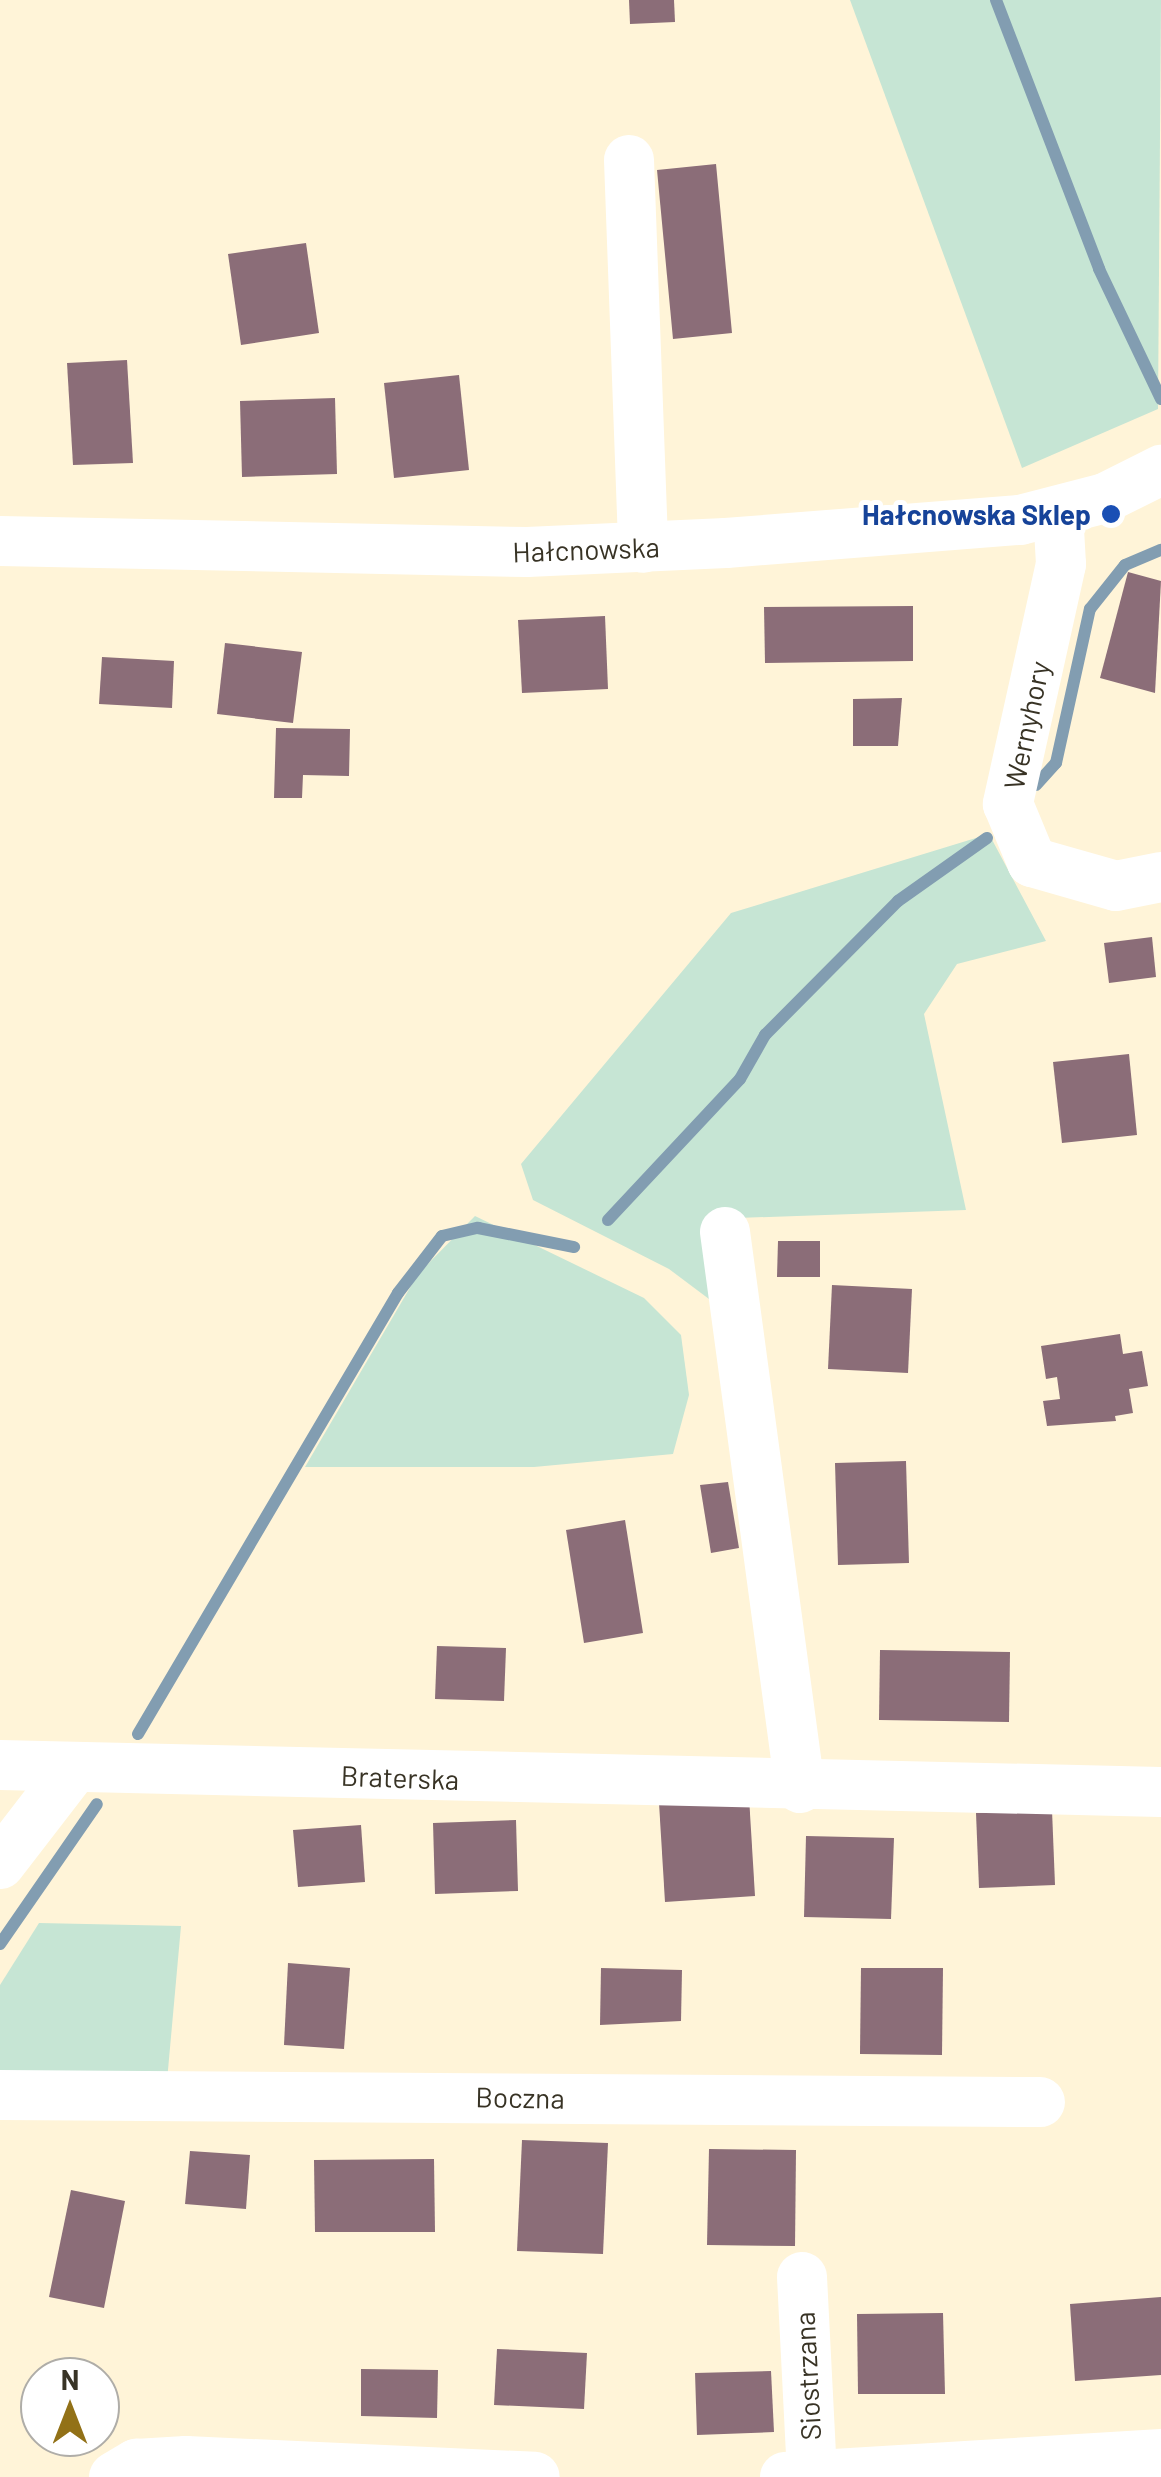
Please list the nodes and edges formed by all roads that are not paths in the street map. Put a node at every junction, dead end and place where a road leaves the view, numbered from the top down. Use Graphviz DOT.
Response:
graph roads {
  1 [pos="629,160"];
  2 [pos="1161,470"];
  3 [pos="1058,512"];
  4 [pos="0,541"];
  5 [pos="643,548"];
  6 [pos="1161,877"];
  7 [pos="726,1232"];
  8 [pos="0,1764"];
  9 [pos="74,1768"];
  10 [pos="800,1788"];
  11 [pos="1161,1792"];
  12 [pos="0,1864"];
  13 [pos="0,2094"];
  14 [pos="1040,2102"];
  15 [pos="802,2277"];
  16 [pos="1161,2454"];
  17 [pos="798,2476"];
  18 [pos="114,2477"];
  19 [pos="535,2477"];
  1 -- 5 [label="street"];
  2 -- 3 [label="street, Hałcnowska"];
  3 -- 5 [label="street, Hałcnowska"];
  3 -- 6 [label="street, Wernyhory"];
  4 -- 5 [label="street, Hałcnowska"];
  7 -- 10 [label="street"];
  8 -- 9 [label="street, Braterska"];
  9 -- 10 [label="street, Braterska"];
  9 -- 12 [label="street"];
  10 -- 11 [label="street, Braterska"];
  13 -- 14 [label="street, Boczna"];
  15 -- 17 [label="street, Siostrzana"];
  16 -- 17 [label="street, Siostrzana"];
  18 -- 19 [label="street"];
}
